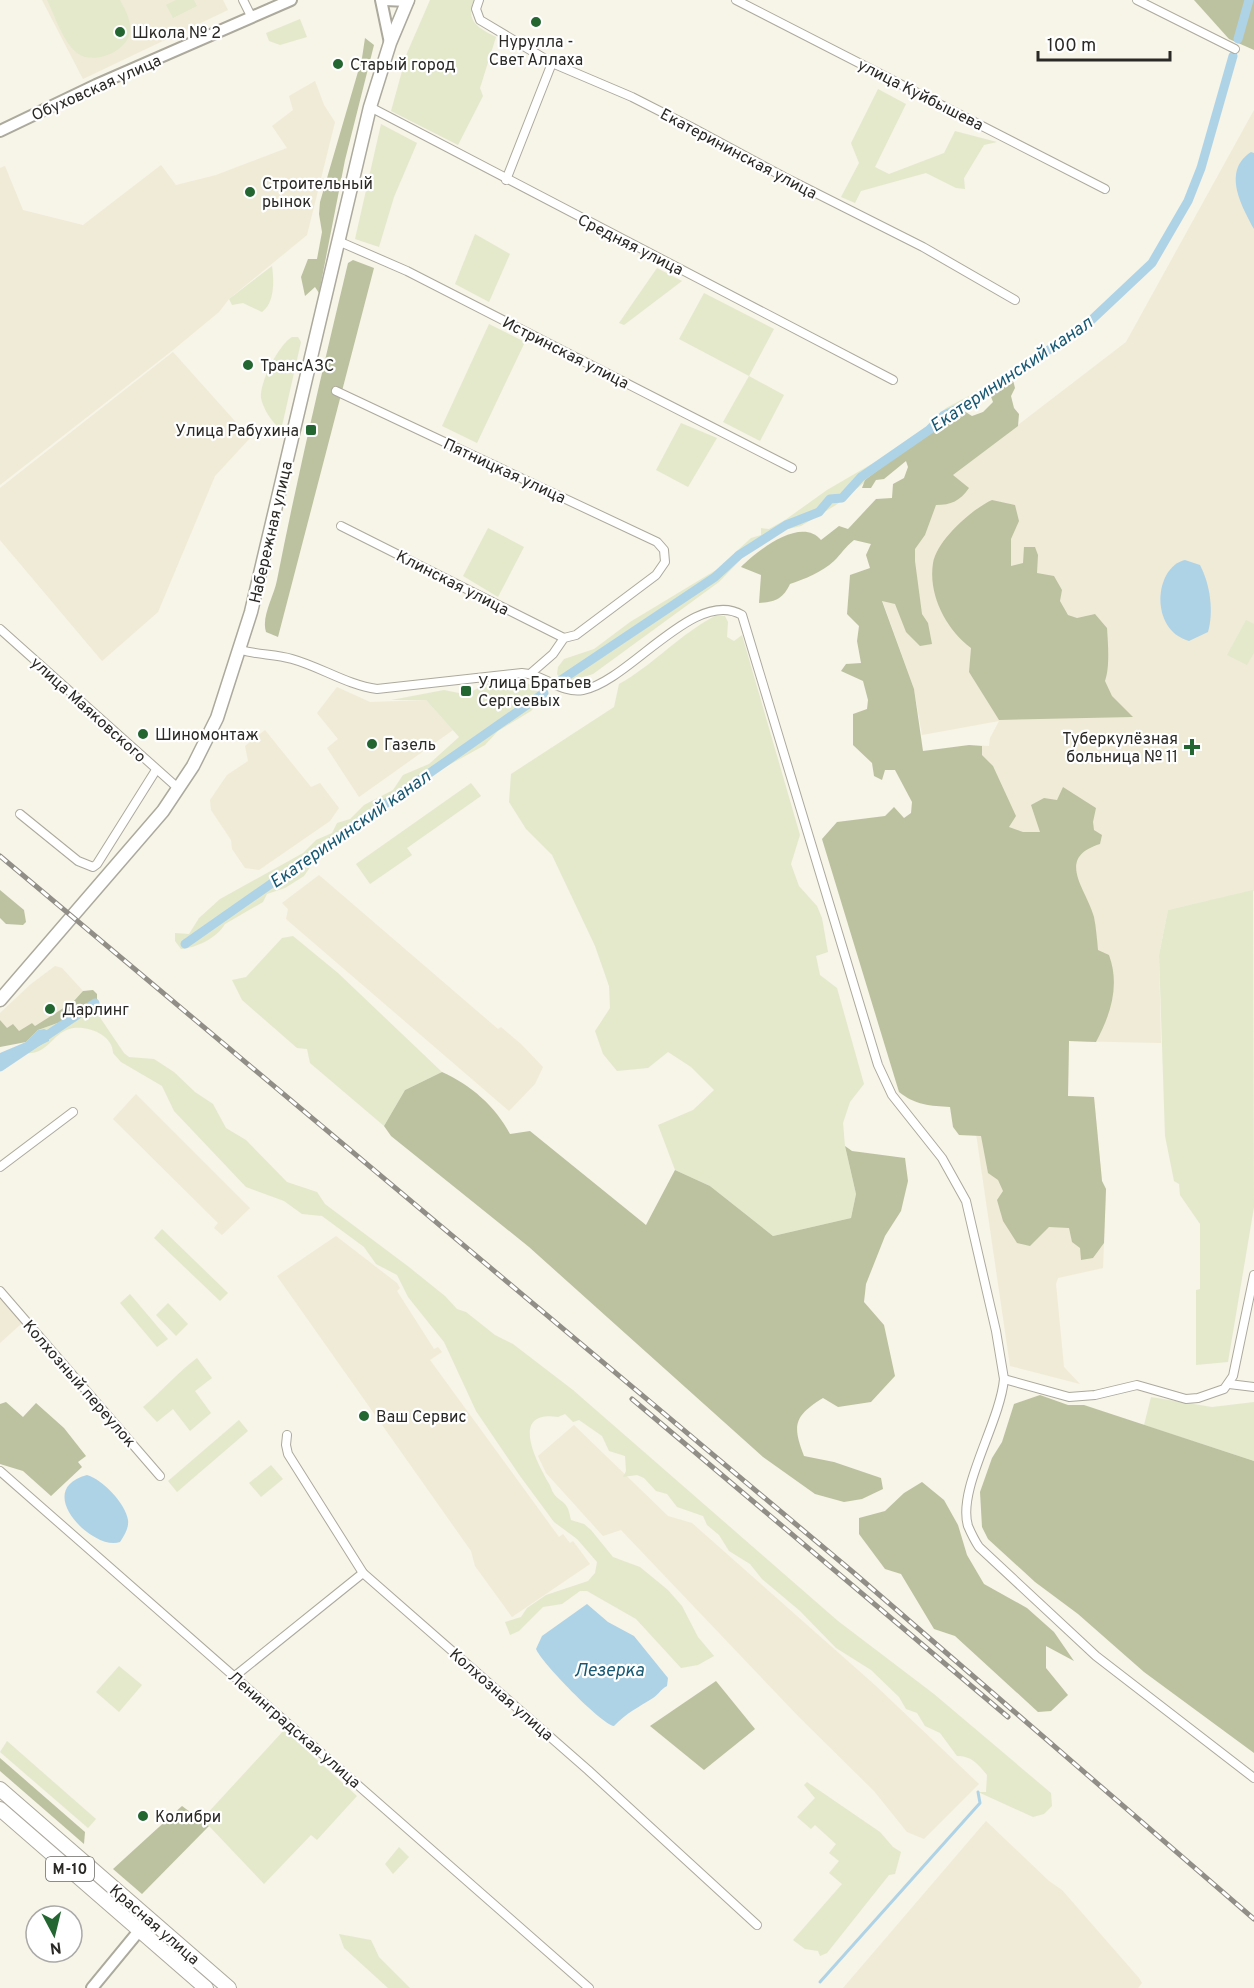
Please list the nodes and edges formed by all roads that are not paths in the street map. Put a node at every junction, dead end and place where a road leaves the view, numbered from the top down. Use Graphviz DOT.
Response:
graph roads {
  1 [pos="243,0"];
  2 [pos="291,0"];
  3 [pos="383,0"];
  4 [pos="479,0"];
  5 [pos="736,0"];
  6 [pos="1137,0"];
  7 [pos="408,1"];
  8 [pos="251,16"];
  9 [pos="390,43"];
  10 [pos="1235,49"];
  11 [pos="552,63"];
  12 [pos="370,107"];
  13 [pos="0,130"];
  14 [pos="506,180"];
  15 [pos="1105,189"];
  16 [pos="338,241"];
  17 [pos="1015,300"];
  18 [pos="893,380"];
  19 [pos="336,391"];
  20 [pos="792,468"];
  21 [pos="341,526"];
  22 [pos="0,629"];
  23 [pos="564,638"];
  24 [pos="241,650"];
  25 [pos="530,674"];
  26 [pos="156,770"];
  27 [pos="179,789"];
  28 [pos="20,814"];
  29 [pos="0,1000"];
  30 [pos="73,1112"];
  31 [pos="0,1167"];
  32 [pos="1254,1275"];
  33 [pos="0,1291"];
  34 [pos="1252,1295"];
  35 [pos="1004,1379"];
  36 [pos="1229,1384"];
  37 [pos="1254,1388"];
  38 [pos="287,1435"];
  39 [pos="0,1471"];
  40 [pos="160,1476"];
  41 [pos="363,1573"];
  42 [pos="235,1676"];
  43 [pos="1254,1778"];
  44 [pos="0,1789"];
  45 [pos="0,1809"];
  46 [pos="149,1919"];
  47 [pos="757,1925"];
  48 [pos="140,1930"];
  49 [pos="92,1988"];
  50 [pos="206,1988"];
  51 [pos="229,1988"];
  52 [pos="589,1988"];
  1 -- 8 [label="street"];
  2 -- 8 [label="street, Обуховская улица"];
  3 -- 7 [label="street"];
  3 -- 9 [label="street"];
  4 -- 11 [label="street, Екатерининская улица"];
  5 -- 15 [label="street, улица Куйбышева"];
  6 -- 10 [label="street"];
  7 -- 9 [label="main road, Набережная улица"];
  8 -- 13 [label="street, Обуховская улица"];
  9 -- 12 [label="main road, Набережная улица"];
  11 -- 14 [label="street"];
  11 -- 17 [label="street, Екатерининская улица"];
  12 -- 14 [label="street, Средняя улица"];
  12 -- 16 [label="main road, Набережная улица"];
  14 -- 18 [label="street, Средняя улица"];
  16 -- 20 [label="street, Истринская улица"];
  16 -- 24 [label="main road, Набережная улица"];
  19 -- 23 [label="street, Пятницкая улица"];
  21 -- 23 [label="street, Клинская улица"];
  22 -- 26 [label="street, улица Маяковского"];
  23 -- 25 [label="street"];
  24 -- 25 [label="street"];
  24 -- 27 [label="main road, Набережная улица"];
  25 -- 35 [label="street"];
  26 -- 27 [label="street, улица Маяковского"];
  26 -- 28 [label="street"];
  27 -- 29 [label="main road, Набережная улица"];
  30 -- 31 [label="street"];
  32 -- 34 [label="street"];
  33 -- 40 [label="street, Колхозный переулок"];
  34 -- 36 [label="street"];
  35 -- 36 [label="street"];
  35 -- 43 [label="street"];
  36 -- 37 [label="street"];
  38 -- 41 [label="street, Колхозная улица"];
  39 -- 42 [label="street, Ленинградская улица"];
  41 -- 42 [label="street"];
  41 -- 47 [label="street, Колхозная улица"];
  42 -- 52 [label="street, Ленинградская улица"];
  44 -- 46 [label="highway, Красная улица / М-10"];
  45 -- 48 [label="highway, Красная улица / М-10"];
  46 -- 48 [label="street"];
  46 -- 51 [label="highway, Красная улица / М-10"];
  48 -- 49 [label="street"];
  48 -- 50 [label="highway, Красная улица / М-10"];
}
